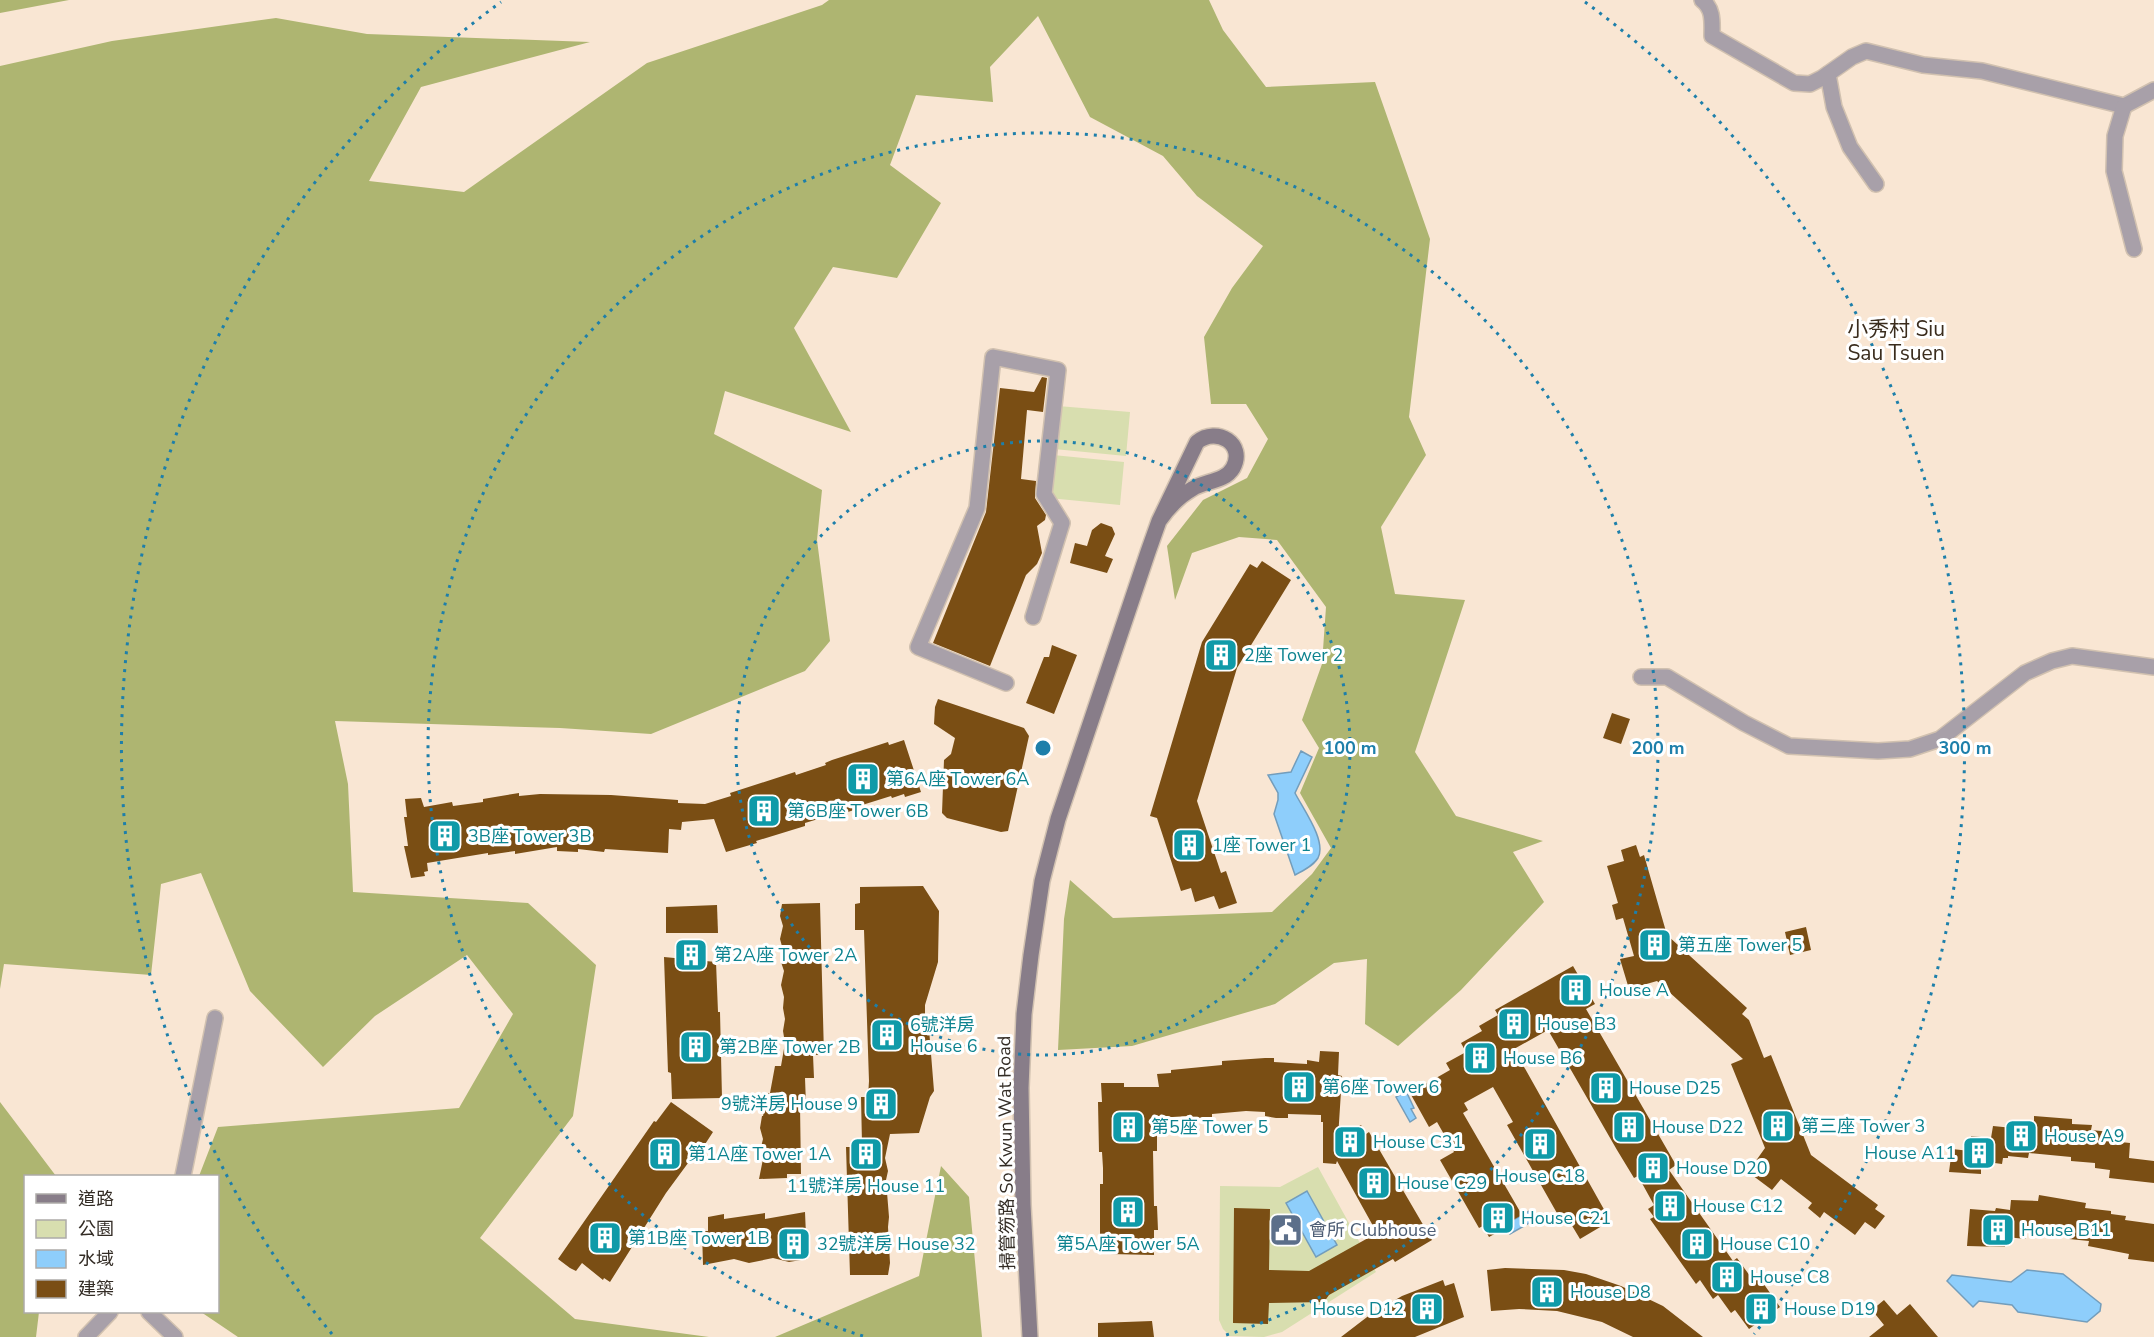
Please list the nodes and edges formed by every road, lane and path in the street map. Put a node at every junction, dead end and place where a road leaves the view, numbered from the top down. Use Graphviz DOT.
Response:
graph roads {
  1 [pos="1702,0"];
  2 [pos="1828,74"];
  3 [pos="2154,90"];
  4 [pos="2124,106"];
  5 [pos="1876,184"];
  6 [pos="2134,249"];
  7 [pos="1159,521"];
  8 [pos="1033,617"];
  9 [pos="2154,667"];
  10 [pos="1641,677"];
  11 [pos="1006,683"];
  12 [pos="215,1018"];
  13 [pos="183,1175"];
  14 [pos="108,1313"];
  15 [pos="151,1313"];
  16 [pos="86,1337"];
  17 [pos="175,1337"];
  18 [pos="1030,1337"];
  1 -- 2 [label="street"];
  2 -- 4 [label="street"];
  2 -- 5 [label="street"];
  3 -- 4 [label="street"];
  4 -- 6 [label="street"];
  7 -- 7 [label="street, 掃管笏路 So Kwun Wat Road"];
  7 -- 18 [label="street, 掃管笏路 So Kwun Wat Road"];
  8 -- 11 [label="street"];
  9 -- 10 [label="street"];
  12 -- 13 [label="street"];
  14 -- 16 [label="street"];
  15 -- 17 [label="street"];
}
